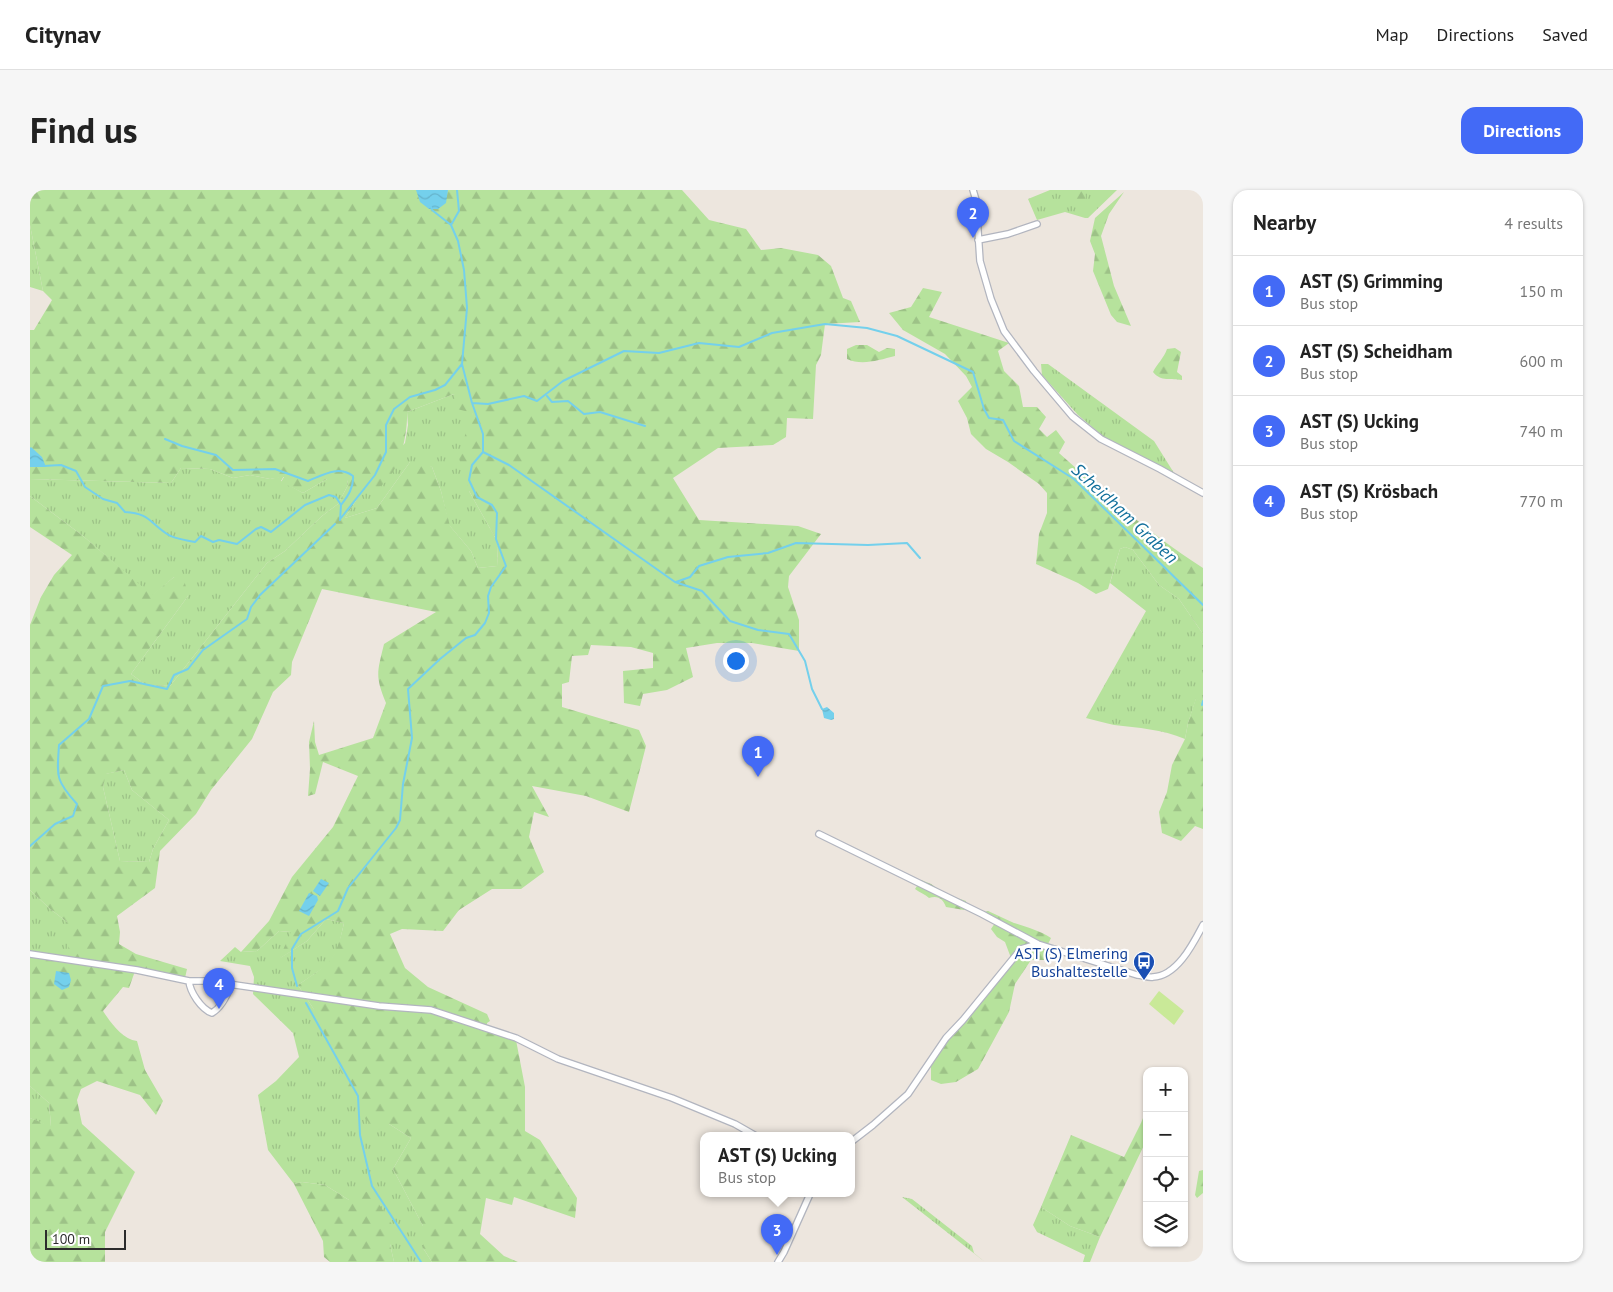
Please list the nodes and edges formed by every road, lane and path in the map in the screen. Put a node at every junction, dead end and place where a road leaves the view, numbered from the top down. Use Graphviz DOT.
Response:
graph roads {
  1 [pos="973,190"];
  2 [pos="1037,224"];
  3 [pos="978,240"];
  4 [pos="1203,493"];
  5 [pos="819,834"];
  6 [pos="1203,925"];
  7 [pos="1038,944"];
  8 [pos="30,954"];
  9 [pos="190,981"];
  10 [pos="231,985"];
  11 [pos="749,1132"];
  12 [pos="855,1139"];
  13 [pos="809,1197"];
  14 [pos="778,1262"];
  1 -- 3 [label="street"];
  2 -- 3 [label="street"];
  3 -- 4 [label="street"];
  5 -- 7 [label="street"];
  6 -- 7 [label="street"];
  7 -- 12 [label="street"];
  8 -- 9 [label="street"];
  9 -- 10 [label="street"];
  9 -- 10 [label="street"];
  10 -- 11 [label="street"];
  13 -- 14 [label="street"];
}
